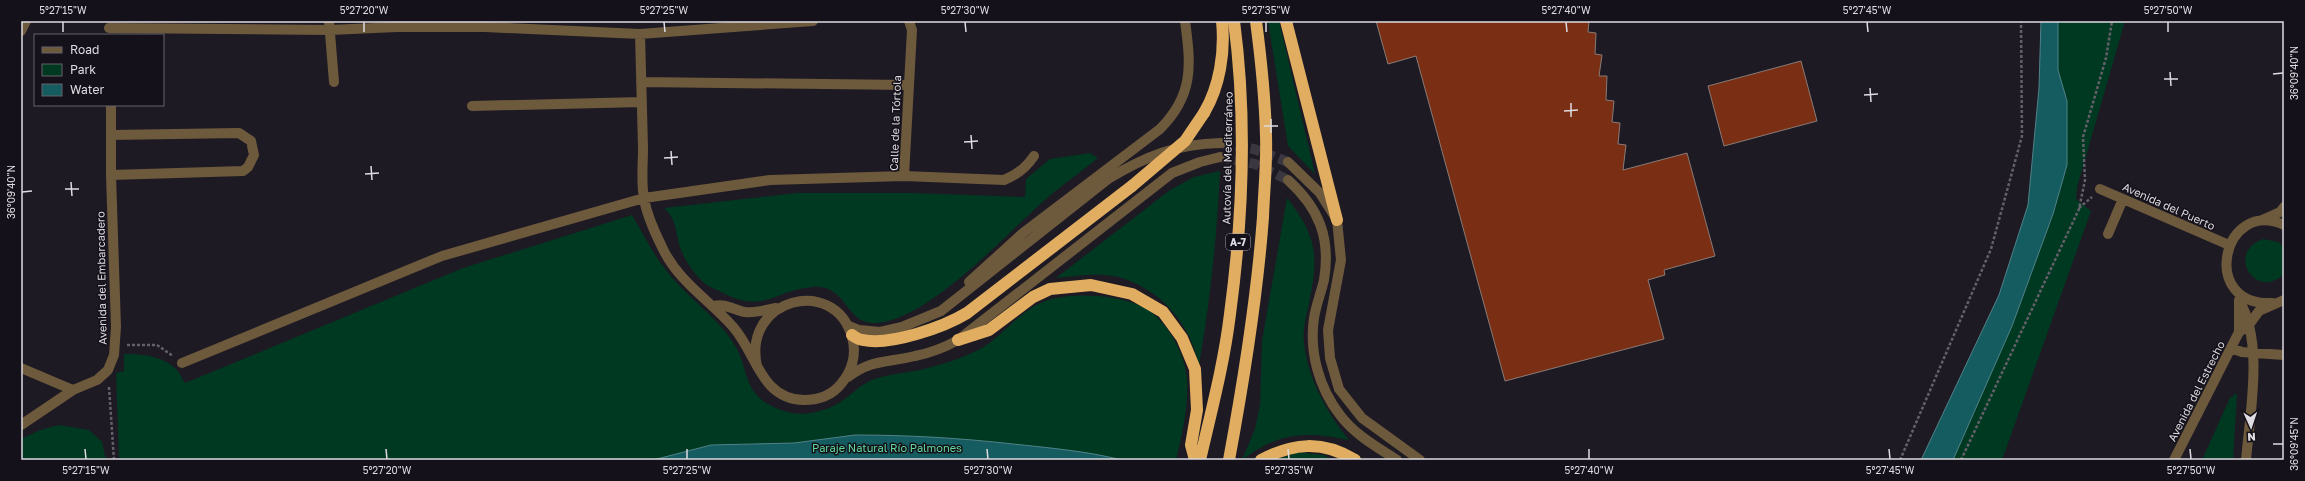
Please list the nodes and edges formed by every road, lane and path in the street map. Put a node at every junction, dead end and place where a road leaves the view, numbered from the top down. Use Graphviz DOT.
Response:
graph roads {
  1 [pos="26,21"];
  2 [pos="813,21"];
  3 [pos="908,21"];
  4 [pos="1185,21"];
  5 [pos="1222,21"];
  6 [pos="1234,21"];
  7 [pos="1256,21"];
  8 [pos="1286,21"];
  9 [pos="2021,21"];
  10 [pos="2112,21"];
  11 [pos="396,24"];
  12 [pos="484,24"];
  13 [pos="330,26"];
  14 [pos="109,28"];
  15 [pos="21,32"];
  16 [pos="640,34"];
  17 [pos="334,82"];
  18 [pos="641,82"];
  19 [pos="909,85"];
  20 [pos="642,102"];
  21 [pos="111,106"];
  22 [pos="472,106"];
  23 [pos="111,134"];
  24 [pos="1221,143"];
  25 [pos="1034,156"];
  26 [pos="1220,157"];
  27 [pos="1288,162"];
  28 [pos="111,175"];
  29 [pos="904,176"];
  30 [pos="1288,180"];
  31 [pos="2100,189"];
  32 [pos="644,198"];
  33 [pos="2123,199"];
  34 [pos="2284,207"];
  35 [pos="1337,220"];
  36 [pos="2260,222"];
  37 [pos="2284,225"];
  38 [pos="2108,234"];
  39 [pos="2229,245"];
  40 [pos="2238,296"];
  41 [pos="2284,300"];
  42 [pos="2274,303"];
  43 [pos="714,306"];
  44 [pos="779,308"];
  45 [pos="941,310"];
  46 [pos="2250,324"];
  47 [pos="850,330"];
  48 [pos="2239,332"];
  49 [pos="958,340"];
  50 [pos="115,346"];
  51 [pos="2231,348"];
  52 [pos="2254,353"];
  53 [pos="2284,355"];
  54 [pos="182,363"];
  55 [pos="757,366"];
  56 [pos="21,368"];
  57 [pos="108,370"];
  58 [pos="846,378"];
  59 [pos="72,390"];
  60 [pos="21,425"];
  61 [pos="114,460"];
  62 [pos="1195,460"];
  63 [pos="1200,460"];
  64 [pos="1229,460"];
  65 [pos="1260,460"];
  66 [pos="1355,460"];
  67 [pos="1397,460"];
  68 [pos="1420,460"];
  69 [pos="1900,460"];
  70 [pos="1961,460"];
  71 [pos="2174,460"];
  72 [pos="2246,460"];
  1 -- 15 [label="street"];
  2 -- 16 [label="street"];
  3 -- 19 [label="street, Calle de la Tórtola"];
  4 -- 45 [label="street"];
  5 -- 47 [label="highway, bridge"];
  6 -- 63 [label="highway, Autovía del Mediterráneo / A-7"];
  7 -- 64 [label="highway, A-7"];
  8 -- 35 [label="highway"];
  9 -- 69 [label="path"];
  10 -- 70 [label="path"];
  11 -- 12 [label="street"];
  11 -- 13 [label="street"];
  12 -- 16 [label="street"];
  13 -- 14 [label="street"];
  13 -- 17 [label="street"];
  16 -- 18 [label="street"];
  18 -- 19 [label="street"];
  18 -- 20 [label="street"];
  19 -- 29 [label="street, Calle de la Tórtola"];
  20 -- 22 [label="street"];
  20 -- 32 [label="street"];
  21 -- 23 [label="street, Avenida del Embarcadero"];
  23 -- 28 [label="street, Avenida del Embarcadero"];
  23 -- 28 [label="street"];
  24 -- 45 [label="street"];
  25 -- 29 [label="street, Calle de la Tórtola"];
  26 -- 49 [label="street"];
  27 -- 35 [label="street"];
  28 -- 50 [label="street, Avenida del Embarcadero"];
  29 -- 32 [label="street"];
  30 -- 67 [label="street"];
  31 -- 33 [label="street, Avenida del Puerto"];
  32 -- 43 [label="street"];
  32 -- 54 [label="street"];
  33 -- 38 [label="street"];
  33 -- 39 [label="street, Avenida del Puerto"];
  34 -- 36 [label="street"];
  35 -- 68 [label="street"];
  36 -- 37 [label="street"];
  36 -- 39 [label="street"];
  39 -- 40 [label="street"];
  40 -- 42 [label="street"];
  40 -- 46 [label="street"];
  40 -- 48 [label="street"];
  41 -- 42 [label="street"];
  42 -- 46 [label="street"];
  43 -- 44 [label="street"];
  43 -- 55 [label="street"];
  44 -- 47 [label="street"];
  44 -- 55 [label="street"];
  45 -- 47 [label="street"];
  46 -- 48 [label="street"];
  46 -- 52 [label="street"];
  47 -- 58 [label="street"];
  48 -- 51 [label="street, Avenida del Estrecho"];
  49 -- 58 [label="street"];
  49 -- 62 [label="highway"];
  50 -- 54 [label="path"];
  50 -- 57 [label="street, Avenida del Embarcadero"];
  51 -- 52 [label="street"];
  51 -- 71 [label="street, Avenida del Estrecho"];
  52 -- 53 [label="street"];
  52 -- 72 [label="street"];
  55 -- 58 [label="street"];
  56 -- 59 [label="street"];
  57 -- 59 [label="street"];
  57 -- 61 [label="path"];
  59 -- 60 [label="street"];
  65 -- 66 [label="highway"];
}
